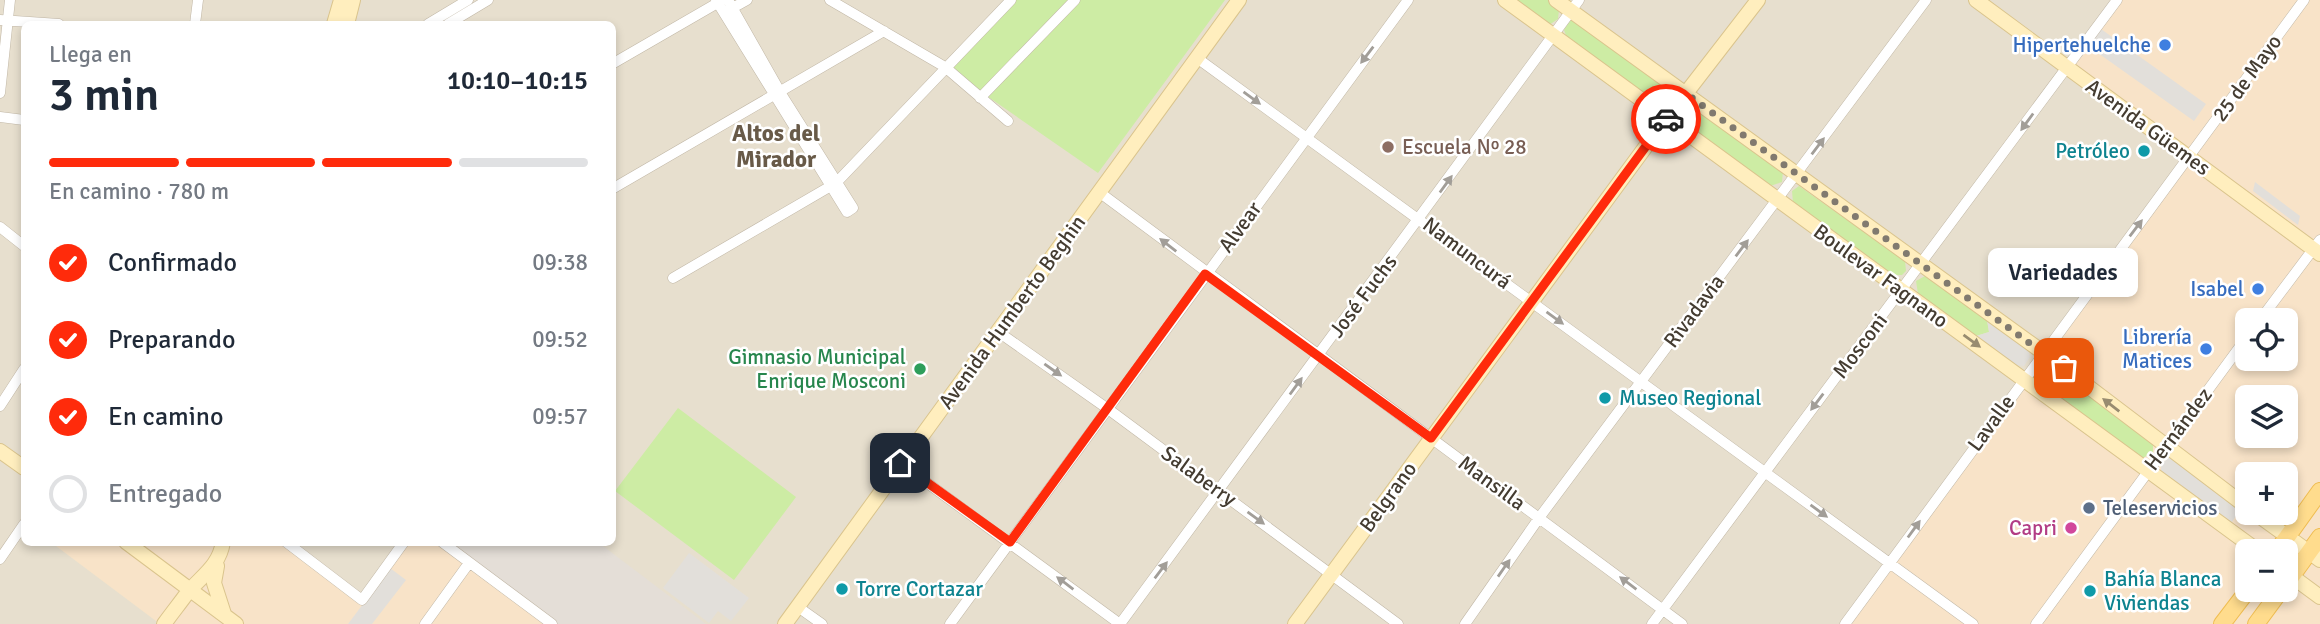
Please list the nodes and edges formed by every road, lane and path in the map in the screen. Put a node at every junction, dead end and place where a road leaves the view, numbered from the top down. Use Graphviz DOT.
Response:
graph roads {
  1 [pos="10,0"];
  2 [pos="198,0"];
  3 [pos="341,0"];
  4 [pos="353,0"];
  5 [pos="468,0"];
  6 [pos="488,0"];
  7 [pos="747,0"];
  8 [pos="830,0"];
  9 [pos="1011,0"];
  10 [pos="1075,0"];
  11 [pos="1239,0"];
  12 [pos="1408,0"];
  13 [pos="1505,0"];
  14 [pos="1556,0"];
  15 [pos="1758,0"];
  16 [pos="1926,0"];
  17 [pos="1976,0"];
  18 [pos="2117,0"];
  19 [pos="2304,0"];
  20 [pos="724,4"];
  21 [pos="1575,5"];
  22 [pos="4,21"];
  23 [pos="195,21"];
  24 [pos="335,21"];
  25 [pos="348,21"];
  26 [pos="433,21"];
  27 [pos="453,21"];
  28 [pos="884,32"];
  29 [pos="1555,35"];
  30 [pos="1197,58"];
  31 [pos="616,62"];
  32 [pos="945,67"];
  33 [pos="2067,67"];
  34 [pos="0,93"];
  35 [pos="777,94"];
  36 [pos="1688,95"];
  37 [pos="981,97"];
  38 [pos="0,117"];
  39 [pos="1666,119"];
  40 [pos="21,120"];
  41 [pos="1008,121"];
  42 [pos="1306,138"];
  43 [pos="2189,156"];
  44 [pos="1796,175"];
  45 [pos="833,185"];
  46 [pos="616,187"];
  47 [pos="1099,192"];
  48 [pos="1777,201"];
  49 [pos="1421,219"];
  50 [pos="0,227"];
  51 [pos="21,244"];
  52 [pos="2318,248"];
  53 [pos="1922,265"];
  54 [pos="1205,274"];
  55 [pos="673,278"];
  56 [pos="1903,290"];
  57 [pos="1532,301"];
  58 [pos="2270,308"];
  59 [pos="996,331"];
  60 [pos="2044,353"];
  61 [pos="2235,353"];
  62 [pos="1318,356"];
  63 [pos="21,374"];
  64 [pos="2024,378"];
  65 [pos="1641,381"];
  66 [pos="0,406"];
  67 [pos="1108,409"];
  68 [pos="1431,438"];
  69 [pos="2165,446"];
  70 [pos="0,452"];
  71 [pos="900,463"];
  72 [pos="21,466"];
  73 [pos="1764,471"];
  74 [pos="2146,471"];
  75 [pos="2320,491"];
  76 [pos="1220,492"];
  77 [pos="2235,498"];
  78 [pos="1539,518"];
  79 [pos="2274,525"];
  80 [pos="21,528"];
  81 [pos="2289,535"];
  82 [pos="2320,537"];
  83 [pos="2241,539"];
  84 [pos="2286,539"];
  85 [pos="1010,542"];
  86 [pos="132,546"];
  87 [pos="220,546"];
  88 [pos="291,546"];
  89 [pos="401,546"];
  90 [pos="447,546"];
  91 [pos="2315,556"];
  92 [pos="0,559"];
  93 [pos="1889,562"];
  94 [pos="469,563"];
  95 [pos="2298,570"];
  96 [pos="1332,574"];
  97 [pos="2298,586"];
  98 [pos="193,587"];
  99 [pos="2320,597"];
  100 [pos="2239,602"];
  101 [pos="2271,602"];
  102 [pos="798,607"];
  103 [pos="1663,610"];
  104 [pos="230,620"];
  105 [pos="164,624"];
  106 [pos="425,624"];
  107 [pos="552,624"];
  108 [pos="785,624"];
  109 [pos="822,624"];
  110 [pos="950,624"];
  111 [pos="1120,624"];
  112 [pos="1296,624"];
  113 [pos="1398,624"];
  114 [pos="1465,624"];
  115 [pos="1652,624"];
  116 [pos="1682,624"];
  117 [pos="1845,624"];
  118 [pos="1973,624"];
  119 [pos="2036,624"];
  120 [pos="2222,624"];
  121 [pos="2256,624"];
  1 -- 22 [label="street"];
  2 -- 23 [label="street"];
  3 -- 24 [label="street"];
  4 -- 25 [label="street"];
  5 -- 26 [label="street"];
  6 -- 27 [label="street"];
  7 -- 20 [label="street"];
  8 -- 28 [label="street"];
  9 -- 32 [label="street"];
  10 -- 37 [label="street"];
  11 -- 30 [label="street, Avenida Humberto Beghin"];
  12 -- 42 [label="street, Alvear, one-way"];
  13 -- 29 [label="street, Boulevar Fagnano"];
  14 -- 21 [label="street, Boulevar Fagnano"];
  15 -- 36 [label="street, Belgrano"];
  44 -- 16 [label="street, Rivadavia, one-way"];
  17 -- 33 [label="street, Avenida Güemes"];
  18 -- 33 [label="street, Mosconi"];
  19 -- 43 [label="street, 25 de Mayo"];
  20 -- 31 [label="street"];
  20 -- 35 [label="street"];
  21 -- 29 [label="street, José Fuchs"];
  21 -- 36 [label="street, Boulevar Fagnano"];
  22 -- 34 [label="street"];
  28 -- 32 [label="street"];
  28 -- 35 [label="street"];
  29 -- 39 [label="street, Boulevar Fagnano"];
  49 -- 29 [label="street, José Fuchs, one-way"];
  30 -- 42 [label="street, Namuncurá, one-way"];
  30 -- 47 [label="street, Avenida Humberto Beghin"];
  32 -- 37 [label="street"];
  32 -- 45 [label="street"];
  33 -- 43 [label="street, Avenida Güemes"];
  33 -- 53 [label="street, Mosconi, one-way"];
  35 -- 45 [label="street"];
  35 -- 46 [label="street"];
  36 -- 39 [label="street, Belgrano"];
  36 -- 44 [label="street, Boulevar Fagnano"];
  37 -- 41 [label="street"];
  38 -- 40 [label="street"];
  39 -- 48 [label="street, Boulevar Fagnano"];
  39 -- 57 [label="street, Belgrano"];
  42 -- 49 [label="street, Namuncurá"];
  42 -- 54 [label="street, Alvear"];
  43 -- 52 [label="street, Avenida Güemes"];
  60 -- 43 [label="street, Lavalle, one-way"];
  44 -- 48 [label="street, Rivadavia"];
  44 -- 53 [label="street, Boulevar Fagnano"];
  45 -- 55 [label="street"];
  54 -- 47 [label="street, Mansilla, one-way"];
  47 -- 59 [label="street, Avenida Humberto Beghin"];
  48 -- 56 [label="street, Boulevar Fagnano"];
  65 -- 48 [label="street, Rivadavia, one-way"];
  49 -- 57 [label="street, Namuncurá"];
  49 -- 62 [label="street, José Fuchs"];
  50 -- 51 [label="street"];
  52 -- 58 [label="street"];
  53 -- 56 [label="street, Mosconi"];
  53 -- 60 [label="street, Boulevar Fagnano"];
  54 -- 62 [label="street, Mansilla"];
  54 -- 67 [label="street, Alvear"];
  56 -- 64 [label="street, Boulevar Fagnano, one-way"];
  56 -- 73 [label="street, Mosconi, one-way"];
  57 -- 65 [label="street, Namuncurá, one-way"];
  57 -- 68 [label="street, Belgrano"];
  59 -- 67 [label="street, Salaberry, one-way"];
  59 -- 71 [label="street, Avenida Humberto Beghin"];
  60 -- 64 [label="street, Lavalle"];
  69 -- 60 [label="street, Boulevar Fagnano, one-way"];
  61 -- 69 [label="street, Hernández"];
  62 -- 68 [label="street, Mansilla"];
  76 -- 62 [label="street, José Fuchs, one-way"];
  63 -- 66 [label="street"];
  64 -- 74 [label="street, Boulevar Fagnano"];
  93 -- 64 [label="street, Lavalle, one-way"];
  65 -- 73 [label="street, Namuncurá"];
  65 -- 78 [label="street, Rivadavia"];
  67 -- 76 [label="street, Salaberry"];
  67 -- 85 [label="street, Alvear"];
  68 -- 78 [label="street, Mansilla"];
  68 -- 96 [label="street, Belgrano"];
  69 -- 74 [label="street, Hernández"];
  69 -- 77 [label="street, Boulevar Fagnano"];
  70 -- 72 [label="street"];
  71 -- 85 [label="street"];
  71 -- 102 [label="street, Avenida Humberto Beghin"];
  73 -- 93 [label="street, Namuncurá, one-way"];
  73 -- 103 [label="street, Mosconi"];
  74 -- 83 [label="street, Boulevar Fagnano"];
  74 -- 119 [label="street, Hernández"];
  75 -- 81 [label="main road"];
  76 -- 96 [label="street, Salaberry, one-way"];
  111 -- 76 [label="street, José Fuchs, one-way"];
  103 -- 78 [label="street, Mansilla, one-way"];
  114 -- 78 [label="street, Rivadavia, one-way"];
  79 -- 81 [label="street"];
  80 -- 92 [label="street"];
  81 -- 84 [label="main road"];
  81 -- 91 [label="street"];
  82 -- 91 [label="main road"];
  85 -- 110 [label="street, Alvear"];
  111 -- 85 [label="street, one-way"];
  86 -- 98 [label="street"];
  87 -- 98 [label="street"];
  87 -- 104 [label="street"];
  88 -- 89 [label="street"];
  90 -- 94 [label="street"];
  91 -- 95 [label="main road"];
  93 -- 117 [label="street, Lavalle"];
  93 -- 118 [label="street, Namuncurá"];
  94 -- 106 [label="street"];
  94 -- 107 [label="street"];
  96 -- 112 [label="street, Belgrano"];
  96 -- 113 [label="street, Salaberry"];
  97 -- 99 [label="street"];
  98 -- 104 [label="street"];
  98 -- 105 [label="street"];
  100 -- 120 [label="main road"];
  101 -- 121 [label="main road"];
  102 -- 108 [label="street, Avenida Humberto Beghin"];
  102 -- 109 [label="street"];
  103 -- 115 [label="street, Mosconi"];
  103 -- 116 [label="street, Mansilla"];
}
